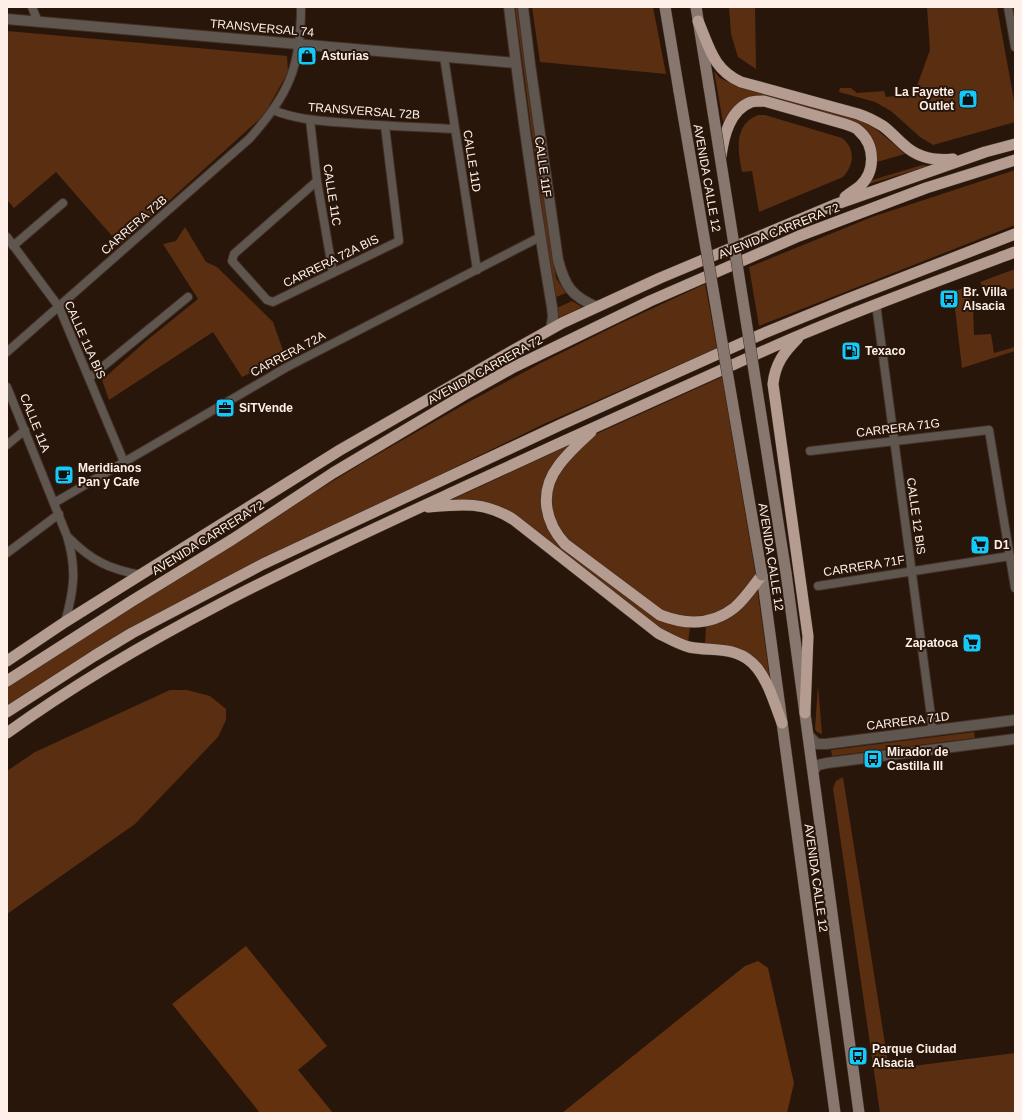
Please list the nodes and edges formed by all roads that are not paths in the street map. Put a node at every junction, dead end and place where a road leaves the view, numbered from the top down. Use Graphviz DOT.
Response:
graph roads {
  1 [pos="32,7"];
  2 [pos="301,7"];
  3 [pos="508,7"];
  4 [pos="523,7"];
  5 [pos="664,7"];
  6 [pos="696,7"];
  7 [pos="1008,7"];
  8 [pos="7,19"];
  9 [pos="698,20"];
  10 [pos="38,22"];
  11 [pos="300,44"];
  12 [pos="1015,47"];
  13 [pos="444,57"];
  14 [pos="516,63"];
  15 [pos="273,110"];
  16 [pos="310,120"];
  17 [pos="385,126"];
  18 [pos="455,129"];
  19 [pos="1015,144"];
  20 [pos="985,152"];
  21 [pos="720,160"];
  22 [pos="1015,160"];
  23 [pos="991,167"];
  24 [pos="940,168"];
  25 [pos="317,181"];
  26 [pos="63,203"];
  27 [pos="834,205"];
  28 [pos="794,221"];
  29 [pos="1015,234"];
  30 [pos="7,237"];
  31 [pos="540,237"];
  32 [pos="13,246"];
  33 [pos="1015,252"];
  34 [pos="756,254"];
  35 [pos="477,270"];
  36 [pos="333,273"];
  37 [pos="188,297"];
  38 [pos="876,304"];
  39 [pos="59,307"];
  40 [pos="597,307"];
  41 [pos="551,329"];
  42 [pos="803,334"];
  43 [pos="7,352"];
  44 [pos="89,378"];
  45 [pos="7,387"];
  46 [pos="655,400"];
  47 [pos="612,402"];
  48 [pos="597,426"];
  49 [pos="25,430"];
  50 [pos="894,441"];
  51 [pos="7,445"];
  52 [pos="810,451"];
  53 [pos="124,462"];
  54 [pos="54,503"];
  55 [pos="419,508"];
  56 [pos="59,514"];
  57 [pos="67,536"];
  58 [pos="7,553"];
  59 [pos="1010,556"];
  60 [pos="911,571"];
  61 [pos="141,575"];
  62 [pos="762,575"];
  63 [pos="818,586"];
  64 [pos="1015,588"];
  65 [pos="65,622"];
  66 [pos="100,652"];
  67 [pos="7,661"];
  68 [pos="7,681"];
  69 [pos="82,683"];
  70 [pos="7,712"];
  71 [pos="805,713"];
  72 [pos="1015,720"];
  73 [pos="782,723"];
  74 [pos="933,731"];
  75 [pos="7,733"];
  76 [pos="808,735"];
  77 [pos="1015,739"];
  78 [pos="813,772"];
  79 [pos="830,1078"];
  80 [pos="830,1113"];
  81 [pos="835,1113"];
  82 [pos="859,1113"];
  1 -- 10 [label="street"];
  2 -- 11 [label="street"];
  3 -- 14 [label="street, CALLE 11F"];
  4 -- 40 [label="street, CALLE 11F"];
  5 -- 62 [label="main road, AVENIDA CALLE 12, bridge"];
  6 -- 9 [label="main road, AVENIDA CALLE 12"];
  7 -- 12 [label="street"];
  8 -- 10 [label="street, TRANSVERSAL 74"];
  9 -- 20 [label="highway"];
  9 -- 21 [label="main road, AVENIDA CALLE 12, bridge"];
  10 -- 11 [label="street, TRANSVERSAL 74"];
  11 -- 13 [label="street, TRANSVERSAL 74"];
  11 -- 15 [label="street"];
  13 -- 14 [label="street, TRANSVERSAL 74"];
  13 -- 18 [label="street, CALLE 11D"];
  14 -- 31 [label="street, CALLE 11F"];
  15 -- 16 [label="street, TRANSVERSAL 72B"];
  15 -- 39 [label="street, CARRERA 72B"];
  16 -- 17 [label="street, TRANSVERSAL 72B"];
  16 -- 25 [label="street, CALLE 11C"];
  17 -- 18 [label="street, TRANSVERSAL 72B"];
  17 -- 36 [label="street, CARRERA 72A BIS"];
  18 -- 35 [label="street, CALLE 11D"];
  19 -- 20 [label="highway, AVENIDA CARRERA 72"];
  20 -- 24 [label="highway, AVENIDA CARRERA 72"];
  21 -- 27 [label="highway"];
  21 -- 71 [label="main road, AVENIDA CALLE 12, bridge"];
  22 -- 23 [label="highway, AVENIDA CARRERA 72"];
  23 -- 24 [label="highway"];
  23 -- 34 [label="highway, AVENIDA CARRERA 72"];
  24 -- 27 [label="highway, AVENIDA CARRERA 72"];
  25 -- 36 [label="street, CALLE 11C"];
  25 -- 36 [label="street, CARRERA 72A BIS"];
  26 -- 32 [label="street"];
  27 -- 28 [label="highway, AVENIDA CARRERA 72"];
  28 -- 34 [label="highway"];
  28 -- 40 [label="highway, AVENIDA CARRERA 72"];
  29 -- 47 [label="highway"];
  30 -- 32 [label="street, CALLE 11A BIS"];
  31 -- 35 [label="street, CARRERA 72A"];
  31 -- 41 [label="street, CALLE 11F"];
  32 -- 39 [label="street, CALLE 11A BIS"];
  33 -- 38 [label="highway"];
  34 -- 68 [label="highway, AVENIDA CARRERA 72"];
  35 -- 53 [label="street, CARRERA 72A"];
  37 -- 44 [label="street"];
  38 -- 42 [label="highway"];
  38 -- 50 [label="street, CALLE 12 BIS"];
  39 -- 43 [label="street, CARRERA 72B"];
  39 -- 44 [label="street, CALLE 11A BIS"];
  40 -- 41 [label="highway, AVENIDA CARRERA 72"];
  41 -- 61 [label="highway, AVENIDA CARRERA 72"];
  42 -- 46 [label="highway"];
  42 -- 71 [label="highway"];
  44 -- 53 [label="street, CALLE 11A BIS"];
  45 -- 49 [label="street, CALLE 11A"];
  46 -- 47 [label="highway"];
  46 -- 48 [label="highway"];
  47 -- 66 [label="highway"];
  48 -- 55 [label="highway"];
  48 -- 62 [label="highway"];
  49 -- 51 [label="street"];
  49 -- 54 [label="street, CALLE 11A"];
  50 -- 52 [label="street, CARRERA 71G"];
  50 -- 59 [label="street, CARRERA 71G"];
  50 -- 60 [label="street, CALLE 12 BIS"];
  53 -- 54 [label="street, CARRERA 72A"];
  54 -- 56 [label="street, CALLE 11A"];
  55 -- 69 [label="highway"];
  55 -- 73 [label="highway"];
  56 -- 57 [label="street, CALLE 11A"];
  56 -- 58 [label="street"];
  57 -- 61 [label="street, CALLE 11A"];
  57 -- 65 [label="street, CALLE 11A"];
  59 -- 60 [label="street, CARRERA 71F"];
  59 -- 64 [label="street"];
  60 -- 63 [label="street, CARRERA 71F"];
  60 -- 74 [label="street, CALLE 12 BIS"];
  61 -- 65 [label="highway, AVENIDA CARRERA 72"];
  62 -- 73 [label="main road, AVENIDA CALLE 12"];
  65 -- 67 [label="highway, AVENIDA CARRERA 72"];
  66 -- 69 [label="highway"];
  66 -- 70 [label="highway"];
  69 -- 75 [label="highway"];
  71 -- 76 [label="main road, AVENIDA CALLE 12"];
  72 -- 74 [label="street, CARRERA 71D"];
  73 -- 79 [label="main road, AVENIDA CALLE 12"];
  74 -- 76 [label="street, CARRERA 71D"];
  76 -- 78 [label="main road, AVENIDA CALLE 12"];
  77 -- 78 [label="street"];
  78 -- 82 [label="main road, AVENIDA CALLE 12"];
  79 -- 80 [label="main road"];
  79 -- 81 [label="main road, AVENIDA CALLE 12"];
}
